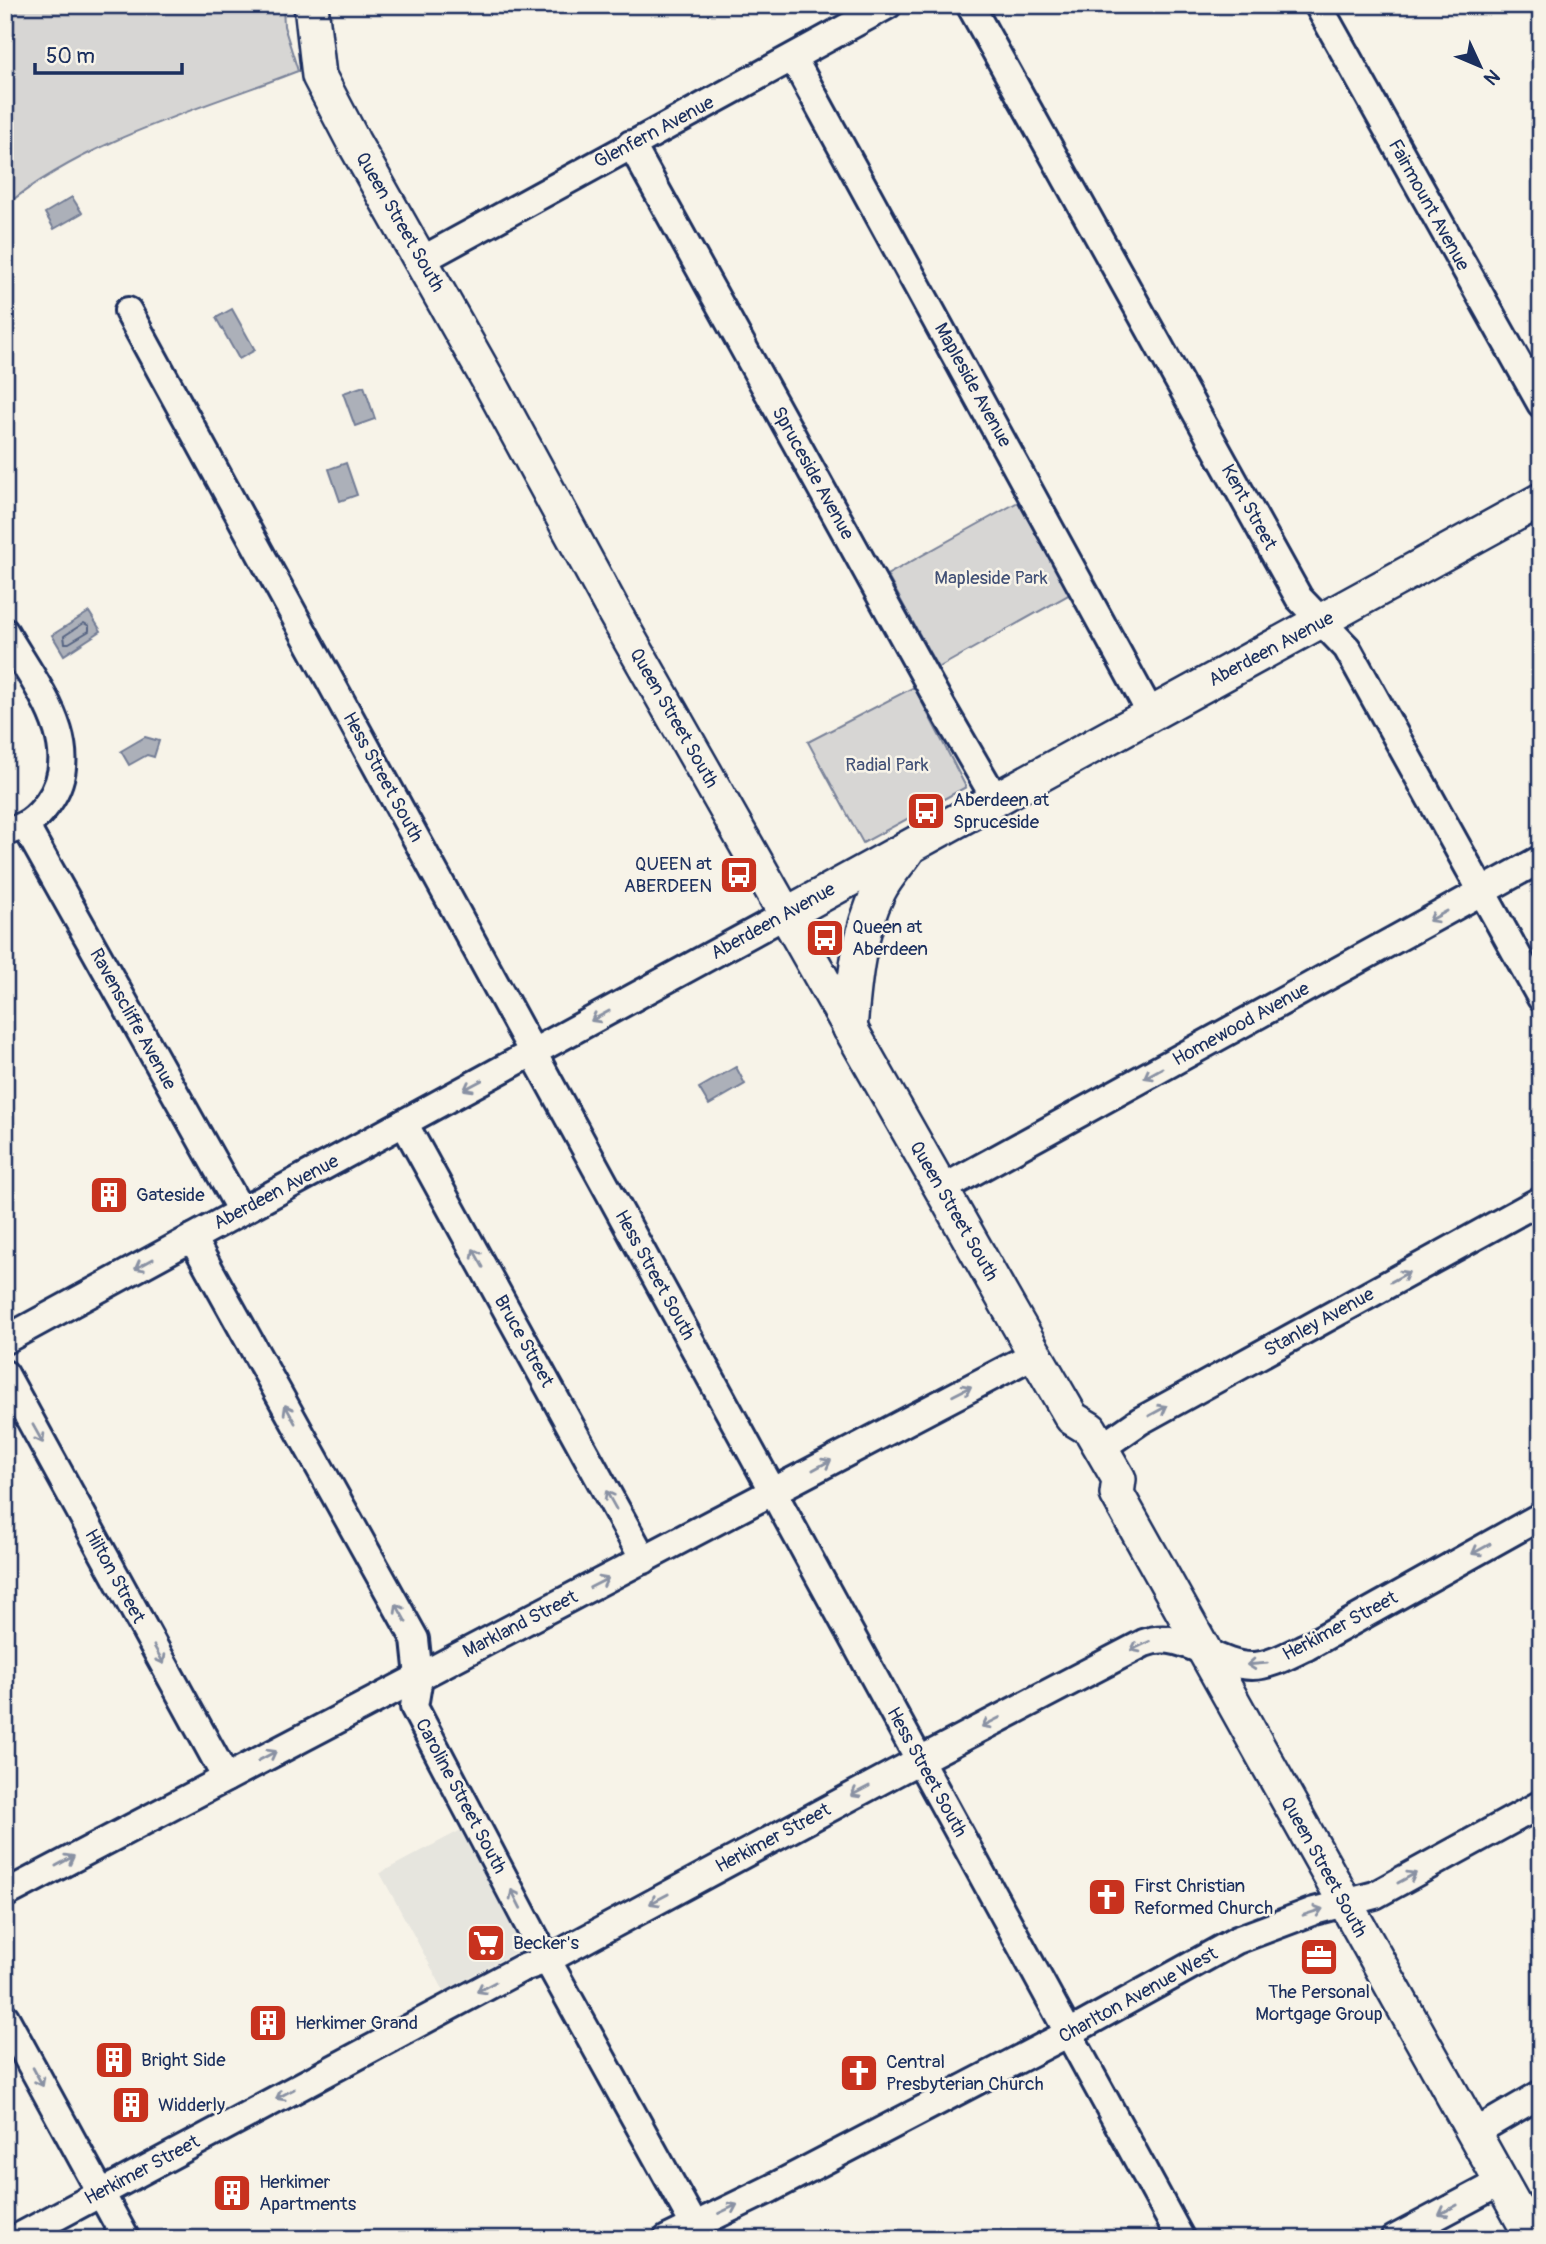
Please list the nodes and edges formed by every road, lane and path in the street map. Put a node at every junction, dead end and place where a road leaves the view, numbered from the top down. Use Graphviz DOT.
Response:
graph roads {
  1 [pos="311,5"];
  2 [pos="888,5"];
  3 [pos="970,5"];
  4 [pos="1318,5"];
  5 [pos="793,58"];
  6 [pos="631,144"];
  7 [pos="422,260"];
  8 [pos="128,311"];
  9 [pos="1541,404"];
  10 [pos="1541,500"];
  11 [pos="1323,621"];
  12 [pos="5,632"];
  13 [pos="1151,714"];
  14 [pos="996,800"];
  15 [pos="16,830"];
  16 [pos="913,844"];
  17 [pos="1541,859"];
  18 [pos="1482,891"];
  19 [pos="785,915"];
  20 [pos="1541,998"];
  21 [pos="850,1029"];
  22 [pos="533,1053"];
  23 [pos="404,1123"];
  24 [pos="942,1189"];
  25 [pos="1541,1200"];
  26 [pos="241,1211"];
  27 [pos="192,1238"];
  28 [pos="5,1340"];
  29 [pos="1035,1354"];
  30 [pos="5,1374"];
  31 [pos="1072,1418"];
  32 [pos="1101,1448"];
  33 [pos="774,1492"];
  34 [pos="1116,1494"];
  35 [pos="1541,1516"];
  36 [pos="644,1560"];
  37 [pos="1204,1651"];
  38 [pos="419,1677"];
  39 [pos="920,1759"];
  40 [pos="226,1778"];
  41 [pos="1541,1804"];
  42 [pos="5,1894"];
  43 [pos="1345,1903"];
  44 [pos="547,1960"];
  45 [pos="5,2017"];
  46 [pos="1069,2034"];
  47 [pos="1541,2094"];
  48 [pos="1474,2133"];
  49 [pos="1501,2182"];
  50 [pos="101,2193"];
  51 [pos="698,2232"];
  52 [pos="15,2239"];
  53 [pos="125,2239"];
  54 [pos="667,2239"];
  55 [pos="1181,2239"];
  56 [pos="1394,2239"];
  57 [pos="1533,2239"];
  1 -- 7 [label="main road, Queen Street South"];
  2 -- 5 [label="street, Glenfern Avenue"];
  3 -- 11 [label="street, Kent Street"];
  4 -- 9 [label="street, Fairmount Avenue"];
  5 -- 6 [label="street, Glenfern Avenue"];
  5 -- 13 [label="street, Mapleside Avenue"];
  6 -- 7 [label="street, Glenfern Avenue"];
  6 -- 14 [label="street, Spruceside Avenue"];
  7 -- 19 [label="main road, Queen Street South"];
  8 -- 22 [label="street, Hess Street South"];
  10 -- 11 [label="main road, Aberdeen Avenue"];
  11 -- 13 [label="main road, Aberdeen Avenue"];
  11 -- 18 [label="street, Kent Street"];
  12 -- 15 [label="street, Ravenscliffe Avenue"];
  13 -- 14 [label="main road, Aberdeen Avenue"];
  14 -- 16 [label="main road, Aberdeen Avenue"];
  15 -- 26 [label="street, Ravenscliffe Avenue"];
  16 -- 19 [label="main road, Aberdeen Avenue"];
  16 -- 21 [label="main road"];
  17 -- 18 [label="street, Homewood Avenue"];
  18 -- 20 [label="street, Kent Street"];
  18 -- 24 [label="street, Homewood Avenue, one-way"];
  19 -- 21 [label="main road, Queen Street South"];
  19 -- 22 [label="street, Aberdeen Avenue, one-way"];
  21 -- 24 [label="main road, Queen Street South"];
  22 -- 23 [label="street, Aberdeen Avenue, one-way"];
  22 -- 33 [label="street, Hess Street South"];
  23 -- 26 [label="street, Aberdeen Avenue"];
  36 -- 23 [label="street, Bruce Street, one-way"];
  24 -- 29 [label="main road, Queen Street South"];
  32 -- 25 [label="street, Stanley Avenue, one-way"];
  26 -- 27 [label="street, Aberdeen Avenue"];
  27 -- 28 [label="street, Aberdeen Avenue, one-way"];
  38 -- 27 [label="street, Caroline Street South, one-way"];
  29 -- 31 [label="main road, Queen Street South"];
  33 -- 29 [label="street, Markland Street, one-way"];
  30 -- 40 [label="street, Hilton Street, one-way"];
  31 -- 32 [label="main road, Queen Street South"];
  31 -- 34 [label="main road, Queen Street South"];
  32 -- 34 [label="main road, Queen Street South"];
  33 -- 36 [label="street, Markland Street"];
  33 -- 39 [label="street, Hess Street South"];
  34 -- 37 [label="main road, Queen Street South"];
  35 -- 37 [label="street, Herkimer Street, one-way"];
  38 -- 36 [label="street, Markland Street, one-way"];
  37 -- 39 [label="street, Herkimer Street, one-way"];
  37 -- 43 [label="main road, Queen Street South"];
  40 -- 38 [label="street, Markland Street, one-way"];
  44 -- 38 [label="street, Caroline Street South, one-way"];
  39 -- 44 [label="street, Herkimer Street, one-way"];
  39 -- 46 [label="street, Hess Street South"];
  42 -- 40 [label="street, Markland Street, one-way"];
  43 -- 41 [label="street, Charlton Avenue West, one-way"];
  46 -- 43 [label="street, Charlton Avenue West, one-way"];
  43 -- 48 [label="main road, Queen Street South"];
  44 -- 50 [label="street, Herkimer Street, one-way"];
  44 -- 51 [label="street, Caroline Street South"];
  45 -- 50 [label="street, one-way"];
  51 -- 46 [label="street, Charlton Avenue West, one-way"];
  46 -- 55 [label="street, Hess Street South"];
  47 -- 48 [label="street"];
  48 -- 49 [label="main road, Queen Street South"];
  49 -- 56 [label="street, one-way"];
  49 -- 57 [label="main road, Queen Street South"];
  50 -- 52 [label="street, Herkimer Street"];
  50 -- 53 [label="street"];
  51 -- 54 [label="street, Charlton Avenue West"];
}
